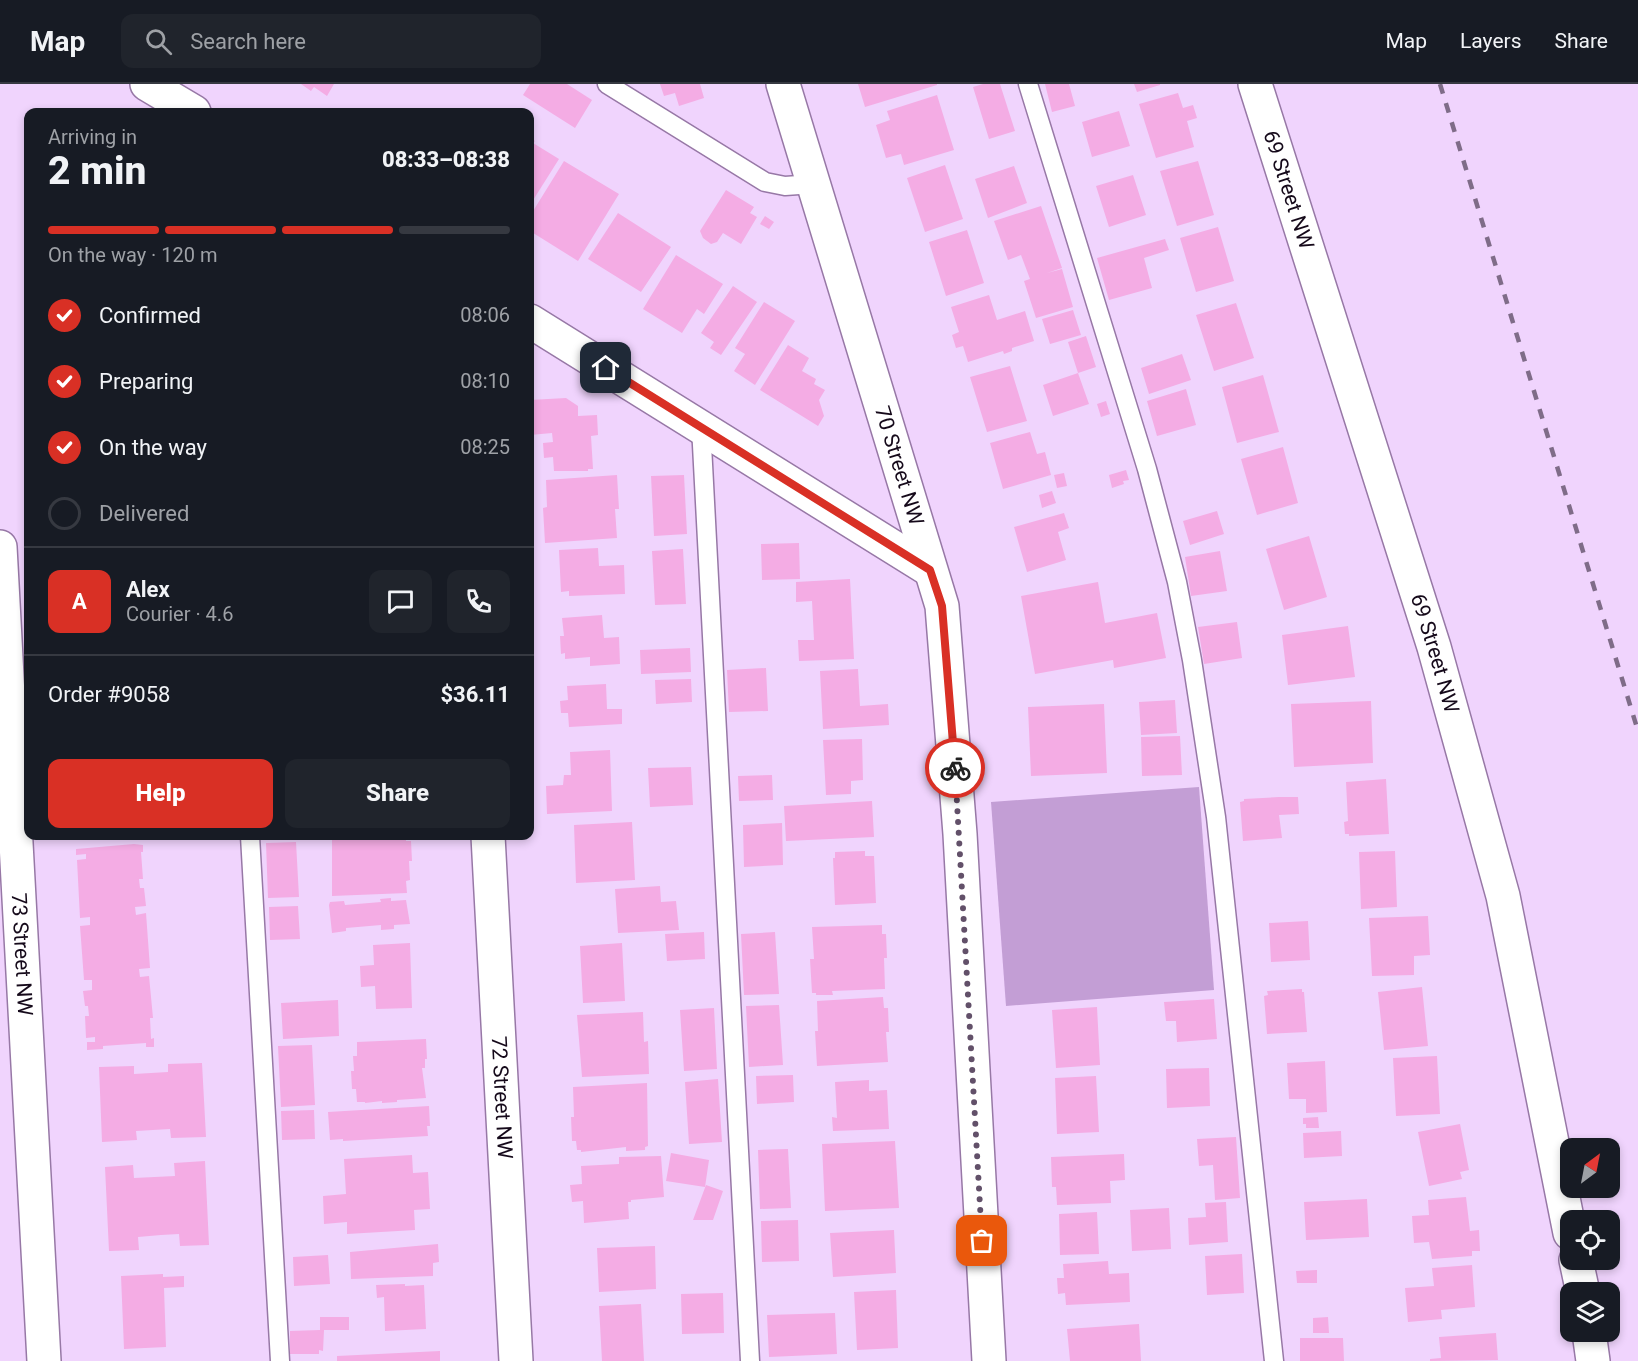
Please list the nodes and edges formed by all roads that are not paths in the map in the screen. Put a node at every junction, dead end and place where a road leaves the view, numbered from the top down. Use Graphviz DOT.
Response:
graph roads {
  1 [pos="147,84"];
  2 [pos="607,84"];
  3 [pos="783,84"];
  4 [pos="1028,84"];
  5 [pos="1255,84"];
  6 [pos="187,108"];
  7 [pos="813,184"];
  8 [pos="534,323"];
  9 [pos="701,426"];
  10 [pos="0,547"];
  11 [pos="930,570"];
  12 [pos="250,840"];
  13 [pos="488,840"];
  14 [pos="1565,1210"];
  15 [pos="1590,1342"];
  16 [pos="45,1361"];
  17 [pos="279,1361"];
  18 [pos="516,1361"];
  19 [pos="750,1361"];
  20 [pos="989,1361"];
  21 [pos="1274,1361"];
  22 [pos="1593,1361"];
  1 -- 6 [label="street"];
  2 -- 7 [label="lane"];
  3 -- 7 [label="street, 70 Street NW"];
  4 -- 21 [label="lane"];
  5 -- 14 [label="street, 69 Street NW"];
  7 -- 11 [label="street, 70 Street NW"];
  8 -- 9 [label="street"];
  9 -- 11 [label="street"];
  9 -- 19 [label="lane"];
  10 -- 16 [label="street, 73 Street NW"];
  11 -- 20 [label="street, 70 Street NW"];
  12 -- 17 [label="lane"];
  13 -- 18 [label="street, 72 Street NW"];
  15 -- 22 [label="street"];
}
